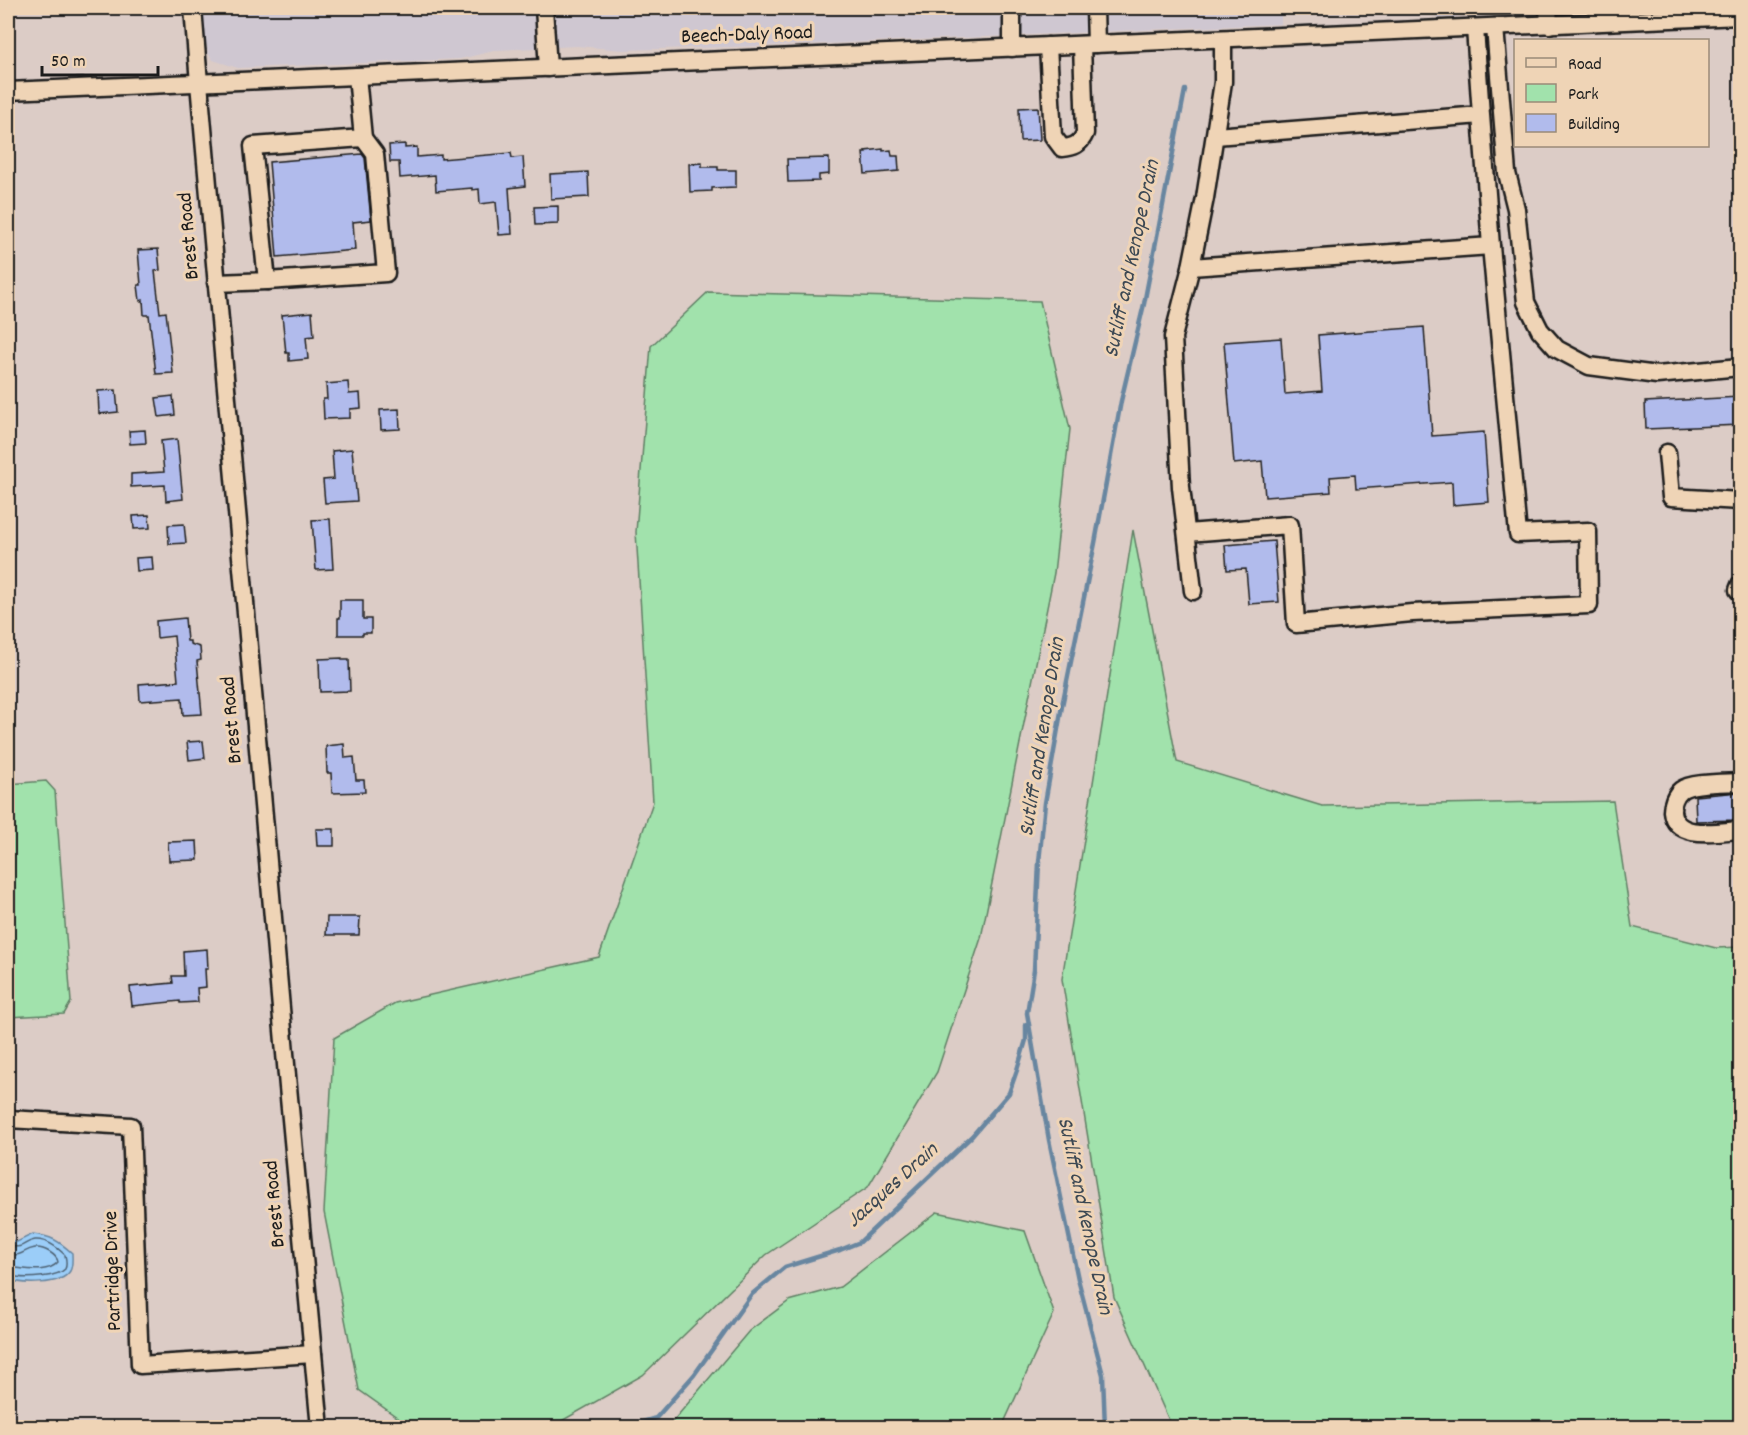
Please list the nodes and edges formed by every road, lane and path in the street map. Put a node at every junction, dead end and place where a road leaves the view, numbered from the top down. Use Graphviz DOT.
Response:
graph roads {
  1 [pos="193,8"];
  2 [pos="544,8"];
  3 [pos="1011,8"];
  4 [pos="1095,8"];
  5 [pos="1548,8"];
  6 [pos="1740,16"];
  7 [pos="1549,25"];
  8 [pos="1495,27"];
  9 [pos="1475,28"];
  10 [pos="1223,39"];
  11 [pos="1089,44"];
  12 [pos="1048,46"];
  13 [pos="1012,48"];
  14 [pos="548,68"];
  15 [pos="357,76"];
  16 [pos="199,83"];
  17 [pos="8,91"];
  18 [pos="1481,115"];
  19 [pos="1215,136"];
  20 [pos="363,138"];
  21 [pos="1491,246"];
  22 [pos="1191,267"];
  23 [pos="267,281"];
  24 [pos="216,283"];
  25 [pos="1740,367"];
  26 [pos="1667,453"];
  27 [pos="1740,501"];
  28 [pos="1186,533"];
  29 [pos="1193,591"];
  30 [pos="1740,782"];
  31 [pos="1740,830"];
  32 [pos="8,1119"];
  33 [pos="313,1354"];
  34 [pos="320,1428"];
  1 -- 16 [label="street, Brest Road"];
  2 -- 14 [label="street"];
  3 -- 13 [label="street"];
  4 -- 11 [label="street"];
  5 -- 7 [label="street"];
  6 -- 7 [label="street, Beech-Daly Road"];
  7 -- 8 [label="street, Beech-Daly Road"];
  8 -- 9 [label="street, Beech-Daly Road"];
  8 -- 25 [label="street"];
  9 -- 10 [label="street, Beech-Daly Road"];
  9 -- 18 [label="street"];
  10 -- 11 [label="street, Beech-Daly Road"];
  10 -- 19 [label="street"];
  11 -- 12 [label="street, Beech-Daly Road"];
  11 -- 12 [label="street"];
  12 -- 13 [label="street, Beech-Daly Road"];
  13 -- 14 [label="street, Beech-Daly Road"];
  14 -- 15 [label="street, Beech-Daly Road"];
  15 -- 16 [label="street, Beech-Daly Road"];
  15 -- 20 [label="street"];
  16 -- 17 [label="street, Beech-Daly Road"];
  16 -- 24 [label="street, Brest Road"];
  18 -- 19 [label="street"];
  18 -- 21 [label="street"];
  19 -- 22 [label="street"];
  20 -- 23 [label="street"];
  20 -- 23 [label="street"];
  21 -- 22 [label="street"];
  21 -- 28 [label="street"];
  22 -- 28 [label="street"];
  23 -- 24 [label="street"];
  24 -- 33 [label="street, Brest Road"];
  26 -- 27 [label="street"];
  28 -- 29 [label="street"];
  30 -- 31 [label="street"];
  32 -- 33 [label="street, Partridge Drive"];
  33 -- 34 [label="street, Brest Road"];
}
